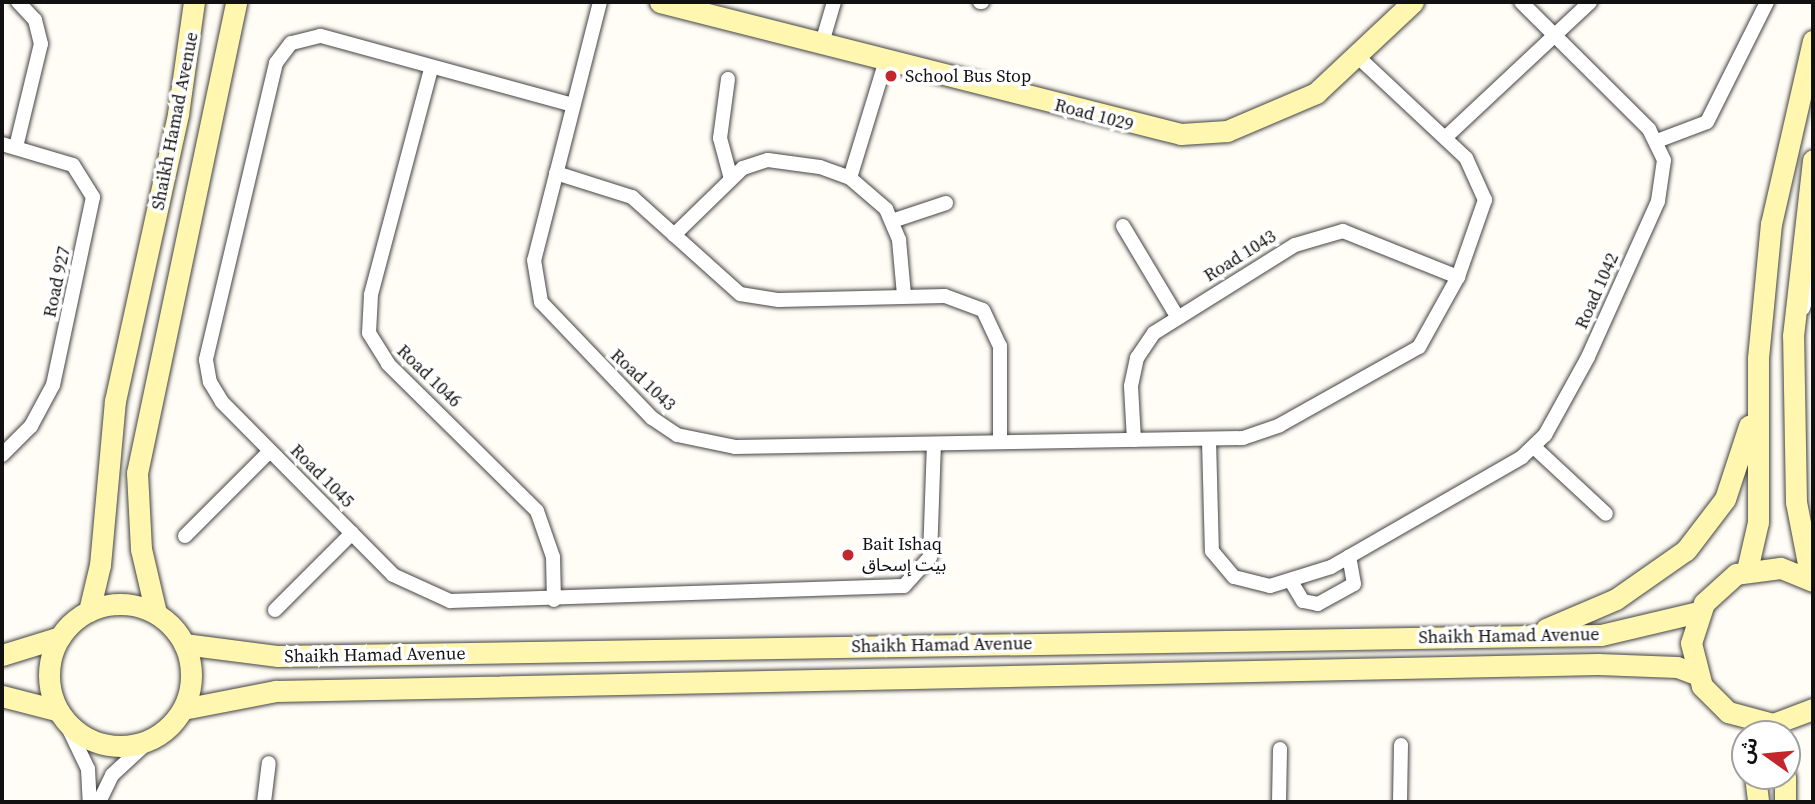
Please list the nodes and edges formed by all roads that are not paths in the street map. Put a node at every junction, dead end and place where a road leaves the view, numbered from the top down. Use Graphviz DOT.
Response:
graph roads {
  1 [pos="18,2"];
  2 [pos="194,2"];
  3 [pos="236,2"];
  4 [pos="600,2"];
  5 [pos="660,2"];
  6 [pos="834,2"];
  7 [pos="1413,2"];
  8 [pos="1521,2"];
  9 [pos="1590,2"];
  10 [pos="1767,2"];
  11 [pos="1556,36"];
  12 [pos="1813,41"];
  13 [pos="822,43"];
  14 [pos="1357,56"];
  15 [pos="886,60"];
  16 [pos="431,69"];
  17 [pos="729,79"];
  18 [pos="573,105"];
  19 [pos="1447,136"];
  20 [pos="1657,141"];
  21 [pos="9,145"];
  22 [pos="1813,163"];
  23 [pos="556,173"];
  24 [pos="730,176"];
  25 [pos="850,178"];
  26 [pos="946,203"];
  27 [pos="892,221"];
  28 [pos="1123,226"];
  29 [pos="674,235"];
  30 [pos="1458,278"];
  31 [pos="1813,278"];
  32 [pos="904,295"];
  33 [pos="1178,318"];
  34 [pos="1793,336"];
  35 [pos="1758,358"];
  36 [pos="1134,440"];
  37 [pos="1209,440"];
  38 [pos="1000,442"];
  39 [pos="934,444"];
  40 [pos="1534,447"];
  41 [pos="270,451"];
  42 [pos="2,455"];
  43 [pos="1605,514"];
  44 [pos="352,533"];
  45 [pos="185,536"];
  46 [pos="1349,556"];
  47 [pos="1746,570"];
  48 [pos="1812,580"];
  49 [pos="1292,583"];
  50 [pos="554,600"];
  51 [pos="275,610"];
  52 [pos="89,611"];
  53 [pos="1698,612"];
  54 [pos="156,613"];
  55 [pos="1523,636"];
  56 [pos="60,637"];
  57 [pos="184,644"];
  58 [pos="2,655"];
  59 [pos="1696,674"];
  60 [pos="2,696"];
  61 [pos="183,709"];
  62 [pos="60,715"];
  63 [pos="1735,720"];
  64 [pos="149,741"];
  65 [pos="1401,746"];
  66 [pos="1280,749"];
  67 [pos="269,763"];
  68 [pos="90,802"];
  69 [pos="99,802"];
  70 [pos="264,802"];
  71 [pos="1279,802"];
  72 [pos="1400,802"];
  1 -- 21 [label="street, Road 927"];
  2 -- 52 [label="main road, Shaikh Hamad Avenue"];
  3 -- 54 [label="main road, Shaikh Hamad Avenue"];
  4 -- 18 [label="street, Road 1043"];
  5 -- 13 [label="main road, Road 1029"];
  6 -- 13 [label="street"];
  7 -- 14 [label="main road, Road 1029"];
  8 -- 11 [label="street"];
  9 -- 11 [label="street"];
  10 -- 20 [label="street"];
  11 -- 19 [label="street"];
  11 -- 20 [label="street"];
  12 -- 35 [label="main road"];
  13 -- 15 [label="main road, Road 1029"];
  14 -- 15 [label="main road, Road 1029"];
  14 -- 19 [label="street, Road 1043"];
  15 -- 25 [label="street"];
  16 -- 18 [label="street, Road 1045"];
  16 -- 41 [label="street, Road 1045"];
  16 -- 50 [label="street, Road 1046"];
  17 -- 24 [label="street"];
  18 -- 23 [label="street, Road 1043"];
  19 -- 30 [label="street, Road 1043"];
  20 -- 40 [label="street, Road 1042"];
  21 -- 42 [label="street, Road 927"];
  22 -- 34 [label="main road"];
  23 -- 29 [label="street"];
  23 -- 39 [label="street, Road 1043"];
  24 -- 25 [label="street"];
  24 -- 29 [label="street"];
  25 -- 27 [label="street"];
  26 -- 27 [label="street"];
  27 -- 32 [label="street"];
  28 -- 33 [label="street"];
  29 -- 32 [label="street"];
  30 -- 33 [label="street, Road 1043"];
  30 -- 37 [label="street, Road 1043"];
  31 -- 34 [label="street"];
  32 -- 38 [label="street"];
  33 -- 36 [label="street, Road 1043"];
  34 -- 48 [label="main road"];
  35 -- 47 [label="main road"];
  35 -- 55 [label="main road"];
  36 -- 37 [label="street, Road 1043"];
  36 -- 38 [label="street, Road 1043"];
  37 -- 49 [label="street, Road 1042"];
  38 -- 39 [label="street, Road 1043"];
  39 -- 50 [label="street, Road 1045"];
  40 -- 43 [label="street"];
  40 -- 46 [label="street, Road 1042"];
  41 -- 44 [label="street, Road 1045"];
  41 -- 45 [label="street"];
  44 -- 50 [label="street, Road 1045"];
  44 -- 51 [label="street"];
  46 -- 49 [label="street, Road 1042"];
  46 -- 49 [label="street"];
  47 -- 48 [label="main road"];
  47 -- 53 [label="main road"];
  52 -- 54 [label="main road"];
  52 -- 56 [label="main road"];
  53 -- 55 [label="main road, Shaikh Hamad Avenue"];
  53 -- 59 [label="main road"];
  54 -- 57 [label="main road"];
  55 -- 57 [label="main road, Shaikh Hamad Avenue"];
  56 -- 58 [label="main road"];
  56 -- 62 [label="main road"];
  57 -- 61 [label="main road"];
  59 -- 61 [label="main road, Shaikh Hamad Avenue"];
  59 -- 63 [label="main road"];
  60 -- 62 [label="main road"];
  61 -- 64 [label="main road"];
  62 -- 64 [label="main road"];
  62 -- 68 [label="street"];
  64 -- 69 [label="street"];
  65 -- 72 [label="street"];
  66 -- 71 [label="street"];
  67 -- 70 [label="street"];
}
